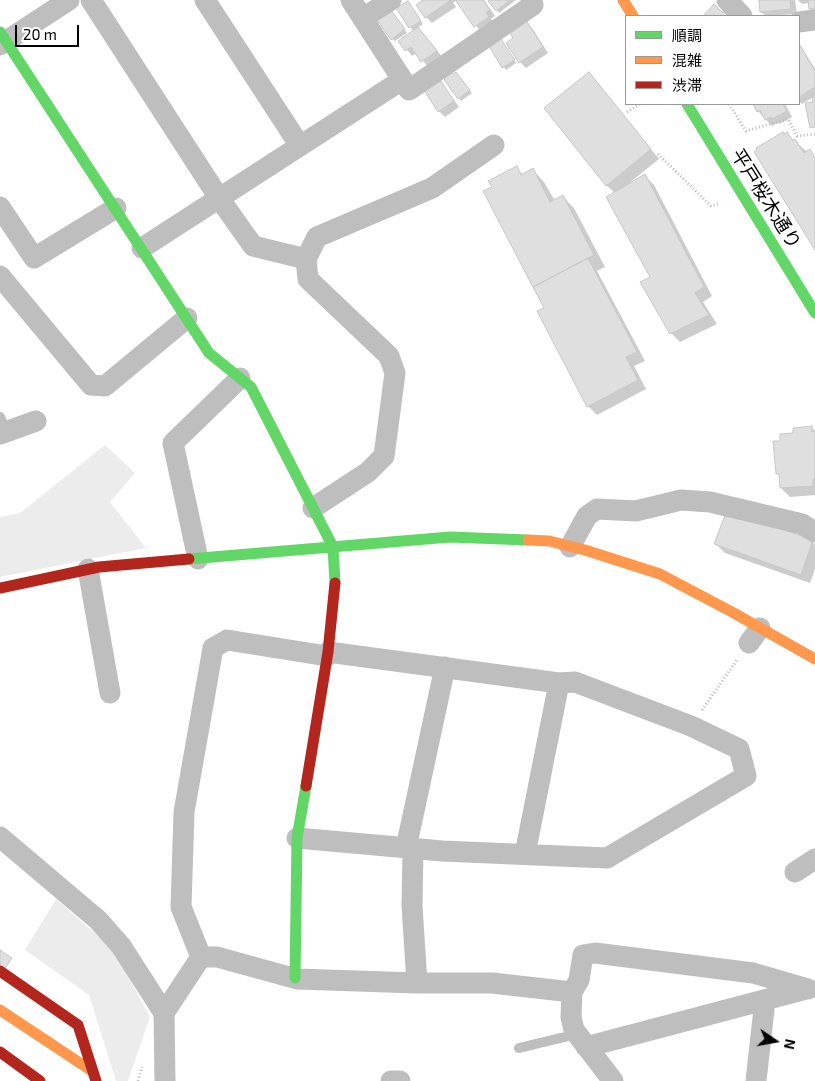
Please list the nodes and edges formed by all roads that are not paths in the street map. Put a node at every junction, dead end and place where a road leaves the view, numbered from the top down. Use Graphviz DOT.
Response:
graph roads {
  1 [pos="69,0"];
  2 [pos="91,0"];
  3 [pos="205,0"];
  4 [pos="351,0"];
  5 [pos="391,0"];
  6 [pos="531,0"];
  7 [pos="623,0"];
  8 [pos="727,0"];
  9 [pos="632,15"];
  10 [pos="741,15"];
  11 [pos="363,18"];
  12 [pos="815,20"];
  13 [pos="800,22"];
  14 [pos="2,39"];
  15 [pos="402,80"];
  16 [pos="688,105"];
  17 [pos="494,145"];
  18 [pos="300,146"];
  19 [pos="219,198"];
  20 [pos="0,207"];
  21 [pos="116,208"];
  22 [pos="142,248"];
  23 [pos="306,259"];
  24 [pos="0,276"];
  25 [pos="815,313"];
  26 [pos="187,318"];
  27 [pos="240,378"];
  28 [pos="36,420"];
  29 [pos="2,428"];
  30 [pos="313,508"];
  31 [pos="815,532"];
  32 [pos="570,546"];
  33 [pos="333,547"];
  34 [pos="198,559"];
  35 [pos="88,569"];
  36 [pos="0,588"];
  37 [pos="327,654"];
  38 [pos="815,660"];
  39 [pos="445,667"];
  40 [pos="558,683"];
  41 [pos="110,693"];
  42 [pos="0,837"];
  43 [pos="297,838"];
  44 [pos="409,848"];
  45 [pos="526,854"];
  46 [pos="815,859"];
  47 [pos="795,872"];
  48 [pos="201,957"];
  49 [pos="0,971"];
  50 [pos="295,978"];
  51 [pos="417,983"];
  52 [pos="812,988"];
  53 [pos="572,992"];
  54 [pos="765,1000"];
  55 [pos="0,1010"];
  56 [pos="164,1013"];
  57 [pos="69,1035"];
  58 [pos="582,1041"];
  59 [pos="84,1045"];
  60 [pos="519,1048"];
  61 [pos="0,1052"];
  62 [pos="94,1076"];
  63 [pos="40,1081"];
  64 [pos="165,1081"];
  65 [pos="391,1081"];
  66 [pos="400,1081"];
  67 [pos="612,1081"];
  68 [pos="756,1081"];
  1 -- 14 [label="street"];
  2 -- 19 [label="street"];
  3 -- 18 [label="street"];
  4 -- 11 [label="street"];
  5 -- 11 [label="street"];
  6 -- 15 [label="street"];
  7 -- 9 [label="main road"];
  8 -- 10 [label="street"];
  11 -- 15 [label="street"];
  12 -- 13 [label="street"];
  14 -- 21 [label="main road"];
  15 -- 18 [label="street"];
  16 -- 25 [label="main road, 平戸桜木通り"];
  17 -- 23 [label="street"];
  18 -- 19 [label="street"];
  19 -- 22 [label="street"];
  19 -- 23 [label="street"];
  20 -- 21 [label="street"];
  21 -- 22 [label="main road"];
  22 -- 26 [label="main road"];
  23 -- 30 [label="street"];
  24 -- 26 [label="street"];
  26 -- 27 [label="main road"];
  27 -- 30 [label="main road"];
  27 -- 34 [label="street"];
  28 -- 29 [label="street"];
  30 -- 33 [label="main road"];
  31 -- 32 [label="street"];
  32 -- 33 [label="main road"];
  32 -- 38 [label="main road"];
  33 -- 34 [label="main road"];
  33 -- 37 [label="main road"];
  34 -- 35 [label="main road"];
  35 -- 36 [label="main road"];
  35 -- 41 [label="street"];
  37 -- 39 [label="street"];
  37 -- 43 [label="main road"];
  37 -- 48 [label="street"];
  39 -- 40 [label="street"];
  39 -- 44 [label="street"];
  40 -- 45 [label="street"];
  40 -- 45 [label="street"];
  42 -- 56 [label="street"];
  43 -- 44 [label="street"];
  43 -- 50 [label="main road"];
  44 -- 45 [label="street"];
  44 -- 51 [label="street"];
  46 -- 47 [label="street"];
  48 -- 50 [label="street"];
  48 -- 56 [label="street"];
  49 -- 59 [label="main road"];
  50 -- 51 [label="street"];
  51 -- 53 [label="street"];
  52 -- 53 [label="street"];
  52 -- 54 [label="street"];
  53 -- 58 [label="street"];
  54 -- 58 [label="street"];
  54 -- 68 [label="street"];
  55 -- 62 [label="main road"];
  56 -- 64 [label="street"];
  57 -- 59 [label="main road"];
  58 -- 60 [label="lane"];
  58 -- 67 [label="street"];
  59 -- 62 [label="main road"];
  61 -- 63 [label="main road"];
  65 -- 66 [label="street"];
}
